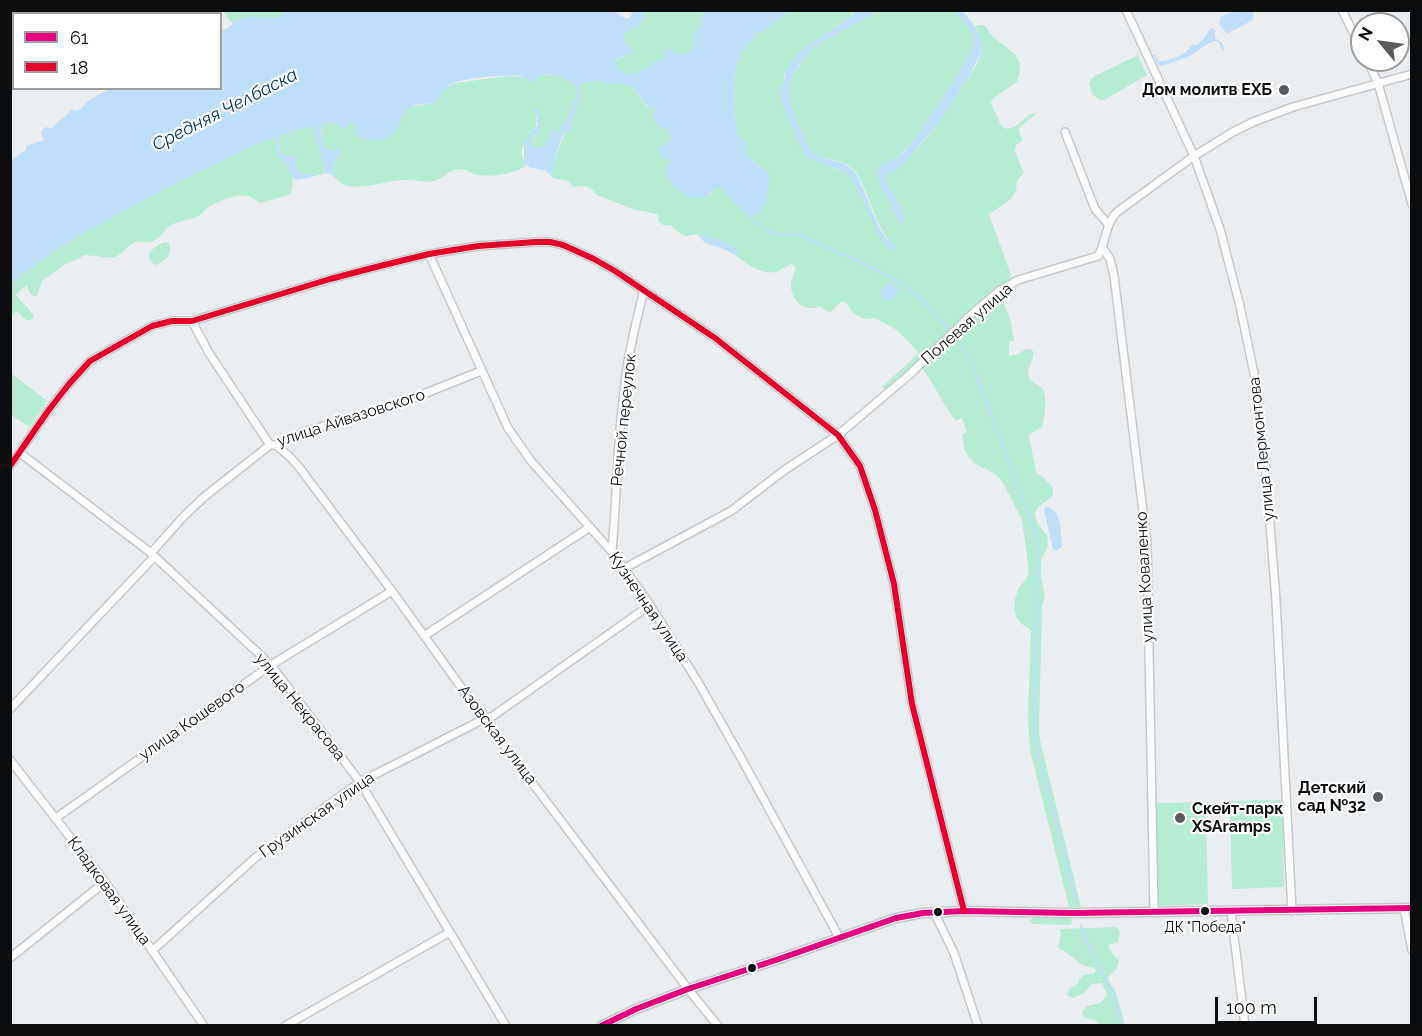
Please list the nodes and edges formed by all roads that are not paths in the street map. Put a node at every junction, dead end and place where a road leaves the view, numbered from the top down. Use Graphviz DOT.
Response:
graph roads {
  1 [pos="1126,10"];
  2 [pos="1342,10"];
  3 [pos="1350,26"];
  4 [pos="1373,72"];
  5 [pos="1412,74"];
  6 [pos="1378,83"];
  7 [pos="1065,132"];
  8 [pos="1194,156"];
  9 [pos="1412,204"];
  10 [pos="1108,224"];
  11 [pos="1102,247"];
  12 [pos="429,254"];
  13 [pos="644,290"];
  14 [pos="192,321"];
  15 [pos="481,371"];
  16 [pos="838,435"];
  17 [pos="273,445"];
  18 [pos="20,453"];
  19 [pos="10,466"];
  20 [pos="590,527"];
  21 [pos="612,552"];
  22 [pos="153,555"];
  23 [pos="625,568"];
  24 [pos="392,591"];
  25 [pos="650,605"];
  26 [pos="424,636"];
  27 [pos="271,665"];
  28 [pos="10,709"];
  29 [pos="484,719"];
  30 [pos="10,760"];
  31 [pos="360,782"];
  32 [pos="56,818"];
  33 [pos="105,882"];
  34 [pos="1408,908"];
  35 [pos="964,911"];
  36 [pos="1154,911"];
  37 [pos="1231,911"];
  38 [pos="1292,911"];
  39 [pos="934,912"];
  40 [pos="450,932"];
  41 [pos="839,938"];
  42 [pos="1412,950"];
  43 [pos="152,951"];
  44 [pos="10,958"];
  45 [pos="688,989"];
  46 [pos="976,1024"];
  47 [pos="204,1026"];
  48 [pos="285,1026"];
  49 [pos="506,1026"];
  50 [pos="601,1026"];
  51 [pos="718,1026"];
  52 [pos="1245,1026"];
  1 -- 8 [label="street, улица Лермонтова"];
  2 -- 3 [label="street"];
  4 -- 6 [label="street"];
  5 -- 6 [label="street"];
  6 -- 8 [label="street"];
  6 -- 9 [label="street"];
  7 -- 10 [label="street"];
  8 -- 10 [label="street"];
  8 -- 38 [label="street, улица Лермонтова"];
  10 -- 11 [label="street"];
  11 -- 16 [label="street, Полевая улица"];
  11 -- 36 [label="street, улица Коваленко"];
  12 -- 13 [label="street"];
  12 -- 14 [label="street"];
  12 -- 15 [label="street, Кузнечная улица"];
  13 -- 16 [label="street"];
  13 -- 21 [label="street, Речной переулок"];
  14 -- 17 [label="street, Азовская улица"];
  14 -- 18 [label="street"];
  15 -- 17 [label="street, улица Айвазовского"];
  15 -- 20 [label="street, Кузнечная улица"];
  16 -- 23 [label="street, Полевая улица"];
  16 -- 35 [label="street"];
  17 -- 22 [label="street, улица Айвазовского"];
  17 -- 24 [label="street, Азовская улица"];
  18 -- 19 [label="street"];
  18 -- 22 [label="street, улица Некрасова"];
  20 -- 21 [label="street, Кузнечная улица"];
  20 -- 26 [label="street"];
  21 -- 23 [label="street, Кузнечная улица"];
  22 -- 27 [label="street, улица Некрасова"];
  22 -- 28 [label="street, улица Айвазовского"];
  23 -- 25 [label="street, Кузнечная улица"];
  24 -- 26 [label="street, Азовская улица"];
  24 -- 27 [label="street, улица Кошевого"];
  25 -- 29 [label="street, Грузинская улица"];
  25 -- 41 [label="street, Кузнечная улица"];
  26 -- 29 [label="street, Азовская улица"];
  27 -- 31 [label="street, улица Некрасова"];
  27 -- 32 [label="street, улица Кошевого"];
  29 -- 31 [label="street, Грузинская улица"];
  29 -- 45 [label="street, Азовская улица"];
  30 -- 32 [label="street, Кладковая улица"];
  31 -- 40 [label="street, улица Некрасова"];
  31 -- 43 [label="street, Грузинская улица"];
  32 -- 33 [label="street, Кладковая улица"];
  33 -- 43 [label="street, Кладковая улица"];
  33 -- 44 [label="street"];
  34 -- 38 [label="street"];
  34 -- 42 [label="street"];
  35 -- 36 [label="street"];
  35 -- 39 [label="street"];
  36 -- 37 [label="street"];
  37 -- 38 [label="street"];
  37 -- 52 [label="street"];
  39 -- 41 [label="street"];
  39 -- 46 [label="street"];
  40 -- 48 [label="street"];
  40 -- 49 [label="street, улица Некрасова"];
  41 -- 45 [label="street"];
  43 -- 47 [label="street, Кладковая улица"];
  45 -- 50 [label="street"];
  45 -- 51 [label="street, Азовская улица"];
}
